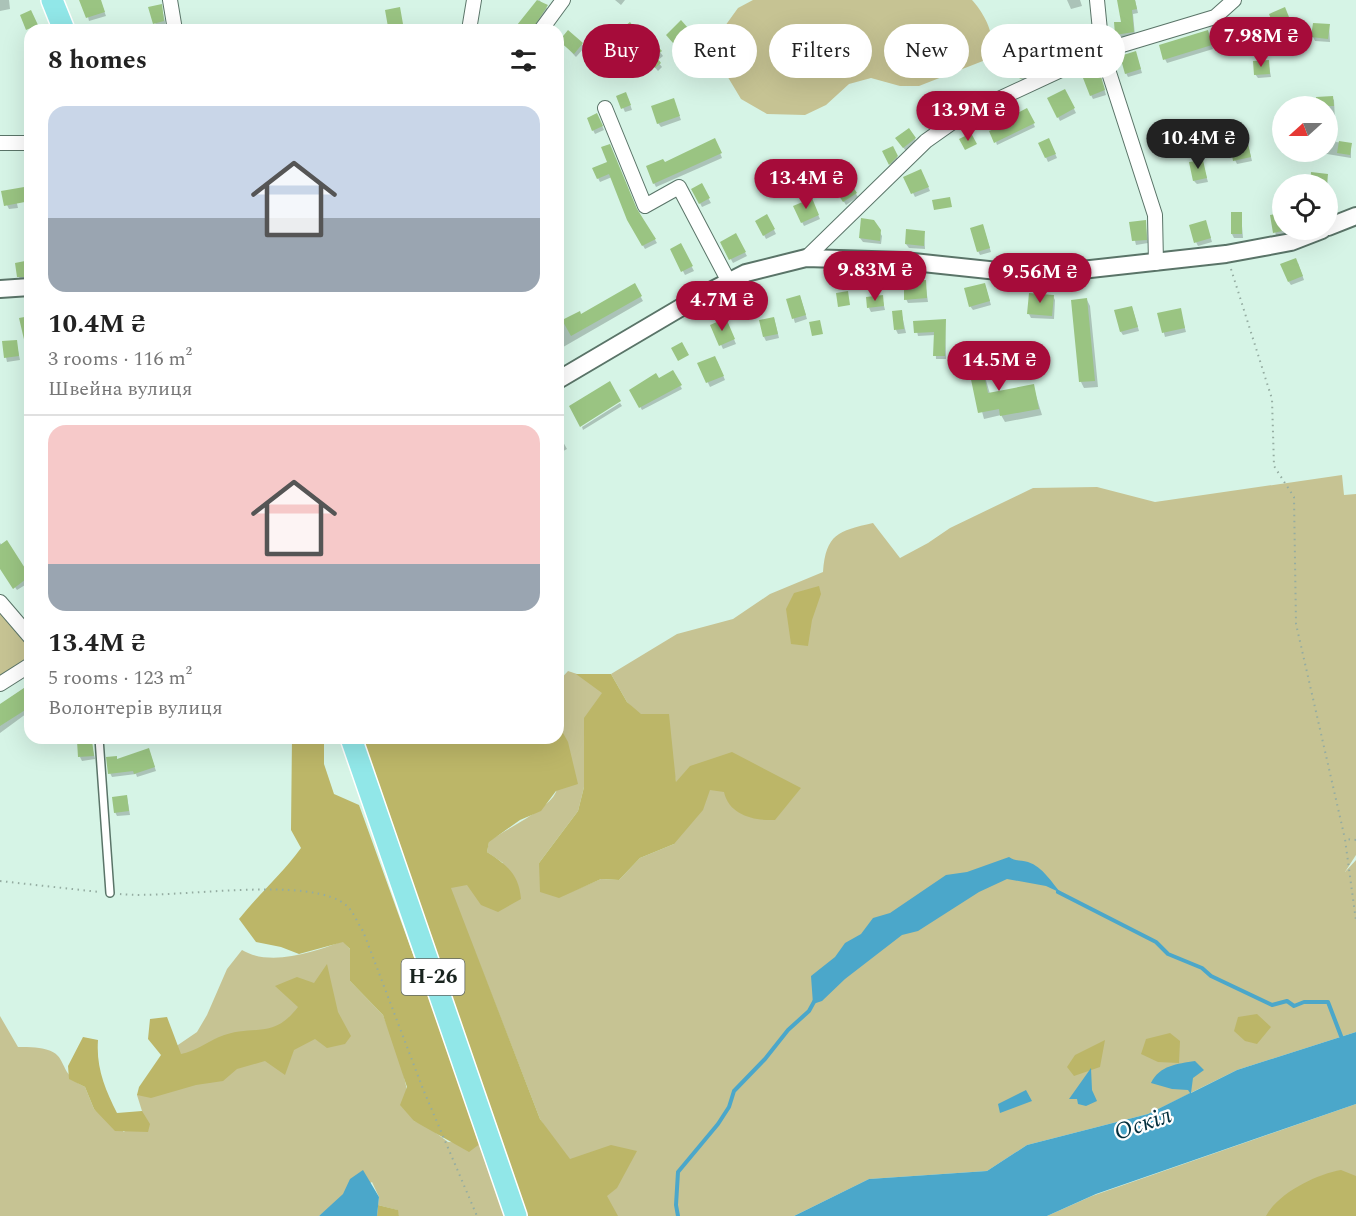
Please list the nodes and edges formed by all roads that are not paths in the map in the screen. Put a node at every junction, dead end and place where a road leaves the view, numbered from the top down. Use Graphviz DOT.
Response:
graph roads {
  1 [pos="52,0"];
  2 [pos="170,0"];
  3 [pos="474,0"];
  4 [pos="563,0"];
  5 [pos="1097,0"];
  6 [pos="1234,0"];
  7 [pos="62,24"];
  8 [pos="174,24"];
  9 [pos="470,24"];
  10 [pos="545,24"];
  11 [pos="1099,24"];
  12 [pos="1125,44"];
  13 [pos="1046,78"];
  14 [pos="1111,78"];
  15 [pos="605,108"];
  16 [pos="0,143"];
  17 [pos="24,143"];
  18 [pos="1356,216"];
  19 [pos="1338,223"];
  20 [pos="1297,240"];
  21 [pos="806,258"];
  22 [pos="1156,263"];
  23 [pos="729,282"];
  24 [pos="24,287"];
  25 [pos="0,289"];
  26 [pos="564,377"];
  27 [pos="0,602"];
  28 [pos="24,630"];
  29 [pos="24,669"];
  30 [pos="0,684"];
  31 [pos="99,744"];
  32 [pos="353,744"];
  33 [pos="110,893"];
  34 [pos="516,1216"];
  1 -- 7 [label="main road"];
  2 -- 8 [label="street"];
  3 -- 9 [label="street"];
  4 -- 10 [label="street"];
  5 -- 11 [label="street"];
  6 -- 12 [label="street"];
  13 -- 21 [label="street"];
  14 -- 22 [label="street"];
  15 -- 23 [label="street"];
  16 -- 17 [label="street"];
  18 -- 19 [label="street"];
  20 -- 22 [label="street"];
  21 -- 22 [label="street"];
  21 -- 23 [label="street"];
  23 -- 26 [label="street"];
  24 -- 25 [label="street"];
  27 -- 28 [label="street"];
  29 -- 30 [label="street"];
  31 -- 33 [label="lane"];
  32 -- 34 [label="main road, Н-26"];
}
